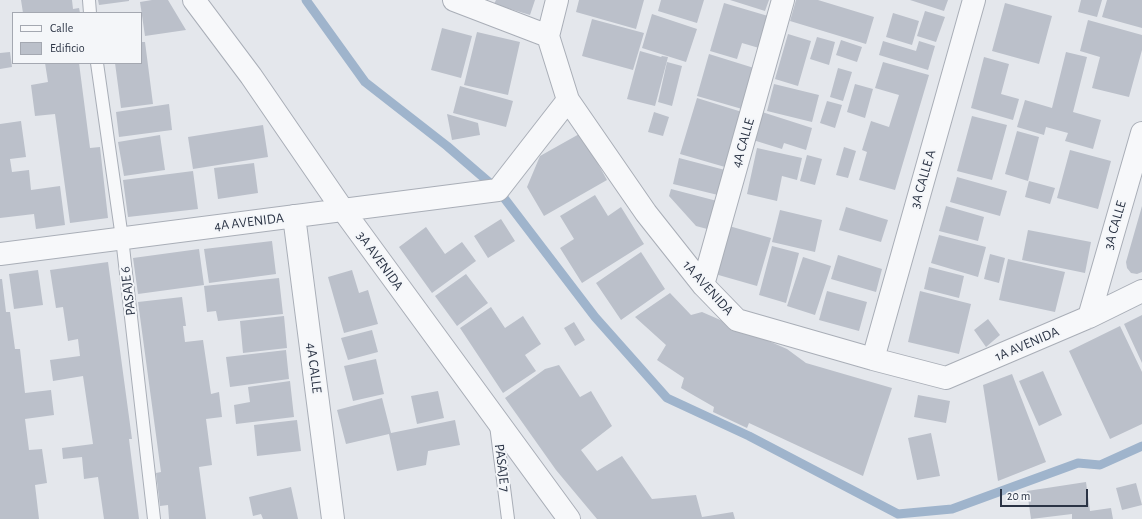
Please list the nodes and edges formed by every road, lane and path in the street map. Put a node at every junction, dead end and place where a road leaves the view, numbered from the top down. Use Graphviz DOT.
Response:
graph roads {
  1 [pos="89,0"];
  2 [pos="194,0"];
  3 [pos="454,0"];
  4 [pos="557,0"];
  5 [pos="783,0"];
  6 [pos="974,0"];
  7 [pos="90,12"];
  8 [pos="548,36"];
  9 [pos="97,64"];
  10 [pos="568,100"];
  11 [pos="1142,133"];
  12 [pos="343,210"];
  13 [pos="294,216"];
  14 [pos="122,238"];
  15 [pos="0,254"];
  16 [pos="703,285"];
  17 [pos="1142,291"];
  18 [pos="1089,317"];
  19 [pos="873,359"];
  20 [pos="495,418"];
  21 [pos="154,519"];
  22 [pos="333,519"];
  23 [pos="508,519"];
  24 [pos="569,519"];
  1 -- 7 [label="lane"];
  2 -- 12 [label="street, 3A AVENIDA"];
  3 -- 8 [label="street"];
  4 -- 8 [label="street"];
  5 -- 16 [label="street, 4A CALLE"];
  6 -- 19 [label="street, 3A CALLE A"];
  8 -- 10 [label="street, 1A AVENIDA"];
  9 -- 14 [label="lane, PASAJE 6"];
  10 -- 12 [label="street, 4A AVENIDA"];
  10 -- 16 [label="street, 1A AVENIDA"];
  11 -- 18 [label="street, 3A CALLE"];
  12 -- 13 [label="street, 4A AVENIDA"];
  12 -- 20 [label="street, 3A AVENIDA"];
  13 -- 14 [label="street, 4A AVENIDA"];
  13 -- 22 [label="street, 4A CALLE"];
  14 -- 15 [label="street, 4A AVENIDA"];
  14 -- 21 [label="lane, PASAJE 6"];
  16 -- 19 [label="street, 1A AVENIDA"];
  17 -- 18 [label="street, 1A AVENIDA"];
  18 -- 19 [label="street, 1A AVENIDA"];
  20 -- 23 [label="lane, PASAJE 7"];
  20 -- 24 [label="street, 3A AVENIDA"];
}
